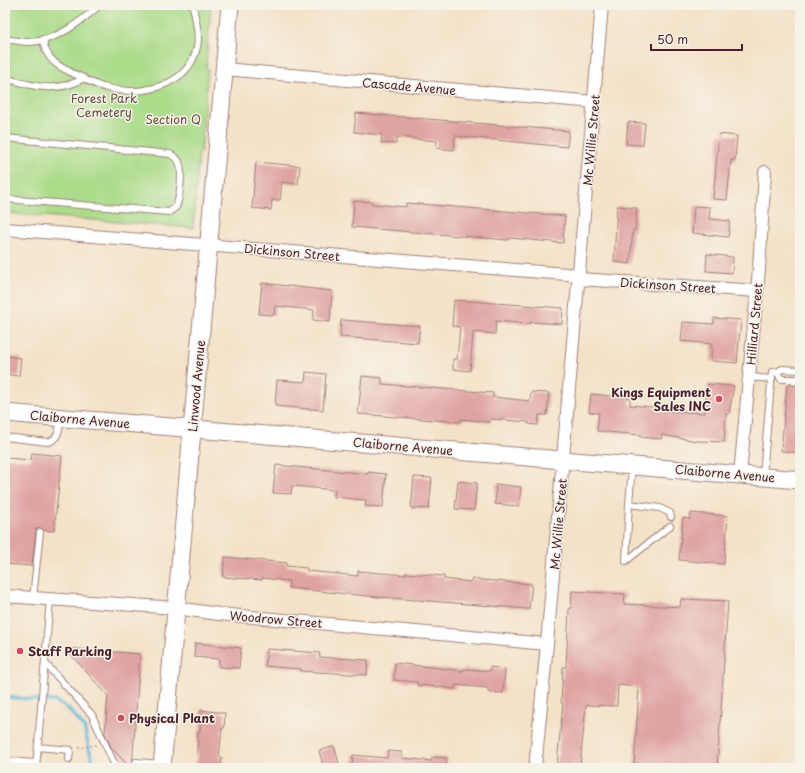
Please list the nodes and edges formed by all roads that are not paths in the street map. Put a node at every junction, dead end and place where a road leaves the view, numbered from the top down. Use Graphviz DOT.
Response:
graph roads {
  1 [pos="100,5"];
  2 [pos="193,5"];
  3 [pos="230,5"];
  4 [pos="602,5"];
  5 [pos="5,39"];
  6 [pos="43,39"];
  7 [pos="224,69"];
  8 [pos="5,78"];
  9 [pos="84,78"];
  10 [pos="594,102"];
  11 [pos="5,138"];
  12 [pos="765,172"];
  13 [pos="5,199"];
  14 [pos="5,228"];
  15 [pos="209,245"];
  16 [pos="579,277"];
  17 [pos="757,291"];
  18 [pos="800,370"];
  19 [pos="777,372"];
  20 [pos="749,377"];
  21 [pos="772,379"];
  22 [pos="800,379"];
  23 [pos="5,413"];
  24 [pos="61,417"];
  25 [pos="192,428"];
  26 [pos="5,437"];
  27 [pos="563,459"];
  28 [pos="632,466"];
  29 [pos="740,475"];
  30 [pos="763,477"];
  31 [pos="800,480"];
  32 [pos="629,504"];
  33 [pos="671,517"];
  34 [pos="670,526"];
  35 [pos="40,532"];
  36 [pos="5,596"];
  37 [pos="33,598"];
  38 [pos="50,599"];
  39 [pos="176,608"];
  40 [pos="547,644"];
  41 [pos="45,663"];
  42 [pos="38,747"];
  43 [pos="69,759"];
  44 [pos="5,761"];
  45 [pos="36,765"];
  46 [pos="162,766"];
  47 [pos="116,768"];
  48 [pos="136,768"];
  49 [pos="535,768"];
  1 -- 6 [label="lane"];
  2 -- 9 [label="lane"];
  3 -- 7 [label="street, Linwood Avenue"];
  4 -- 10 [label="street, Mc Willie Street"];
  5 -- 6 [label="lane"];
  6 -- 9 [label="lane"];
  7 -- 10 [label="street, Cascade Avenue"];
  7 -- 15 [label="street, Linwood Avenue"];
  8 -- 9 [label="lane"];
  10 -- 16 [label="street, Mc Willie Street"];
  11 -- 13 [label="lane"];
  12 -- 17 [label="street, Hilliard Street"];
  14 -- 15 [label="street, Dickinson Street"];
  15 -- 16 [label="street, Dickinson Street"];
  15 -- 25 [label="street, Linwood Avenue"];
  16 -- 17 [label="street, Dickinson Street"];
  16 -- 27 [label="street, Mc Willie Street"];
  17 -- 20 [label="street, Hilliard Street"];
  18 -- 19 [label="lane"];
  19 -- 21 [label="lane"];
  19 -- 22 [label="lane"];
  20 -- 21 [label="lane"];
  20 -- 29 [label="street, Hilliard Street"];
  21 -- 30 [label="lane"];
  23 -- 24 [label="street, Claiborne Avenue"];
  24 -- 25 [label="street, Claiborne Avenue"];
  24 -- 26 [label="lane"];
  25 -- 27 [label="street, Claiborne Avenue"];
  25 -- 39 [label="street, Linwood Avenue"];
  27 -- 28 [label="street, Claiborne Avenue"];
  27 -- 40 [label="street, Mc Willie Street"];
  28 -- 29 [label="street, Claiborne Avenue"];
  28 -- 32 [label="lane"];
  29 -- 30 [label="street, Claiborne Avenue"];
  30 -- 31 [label="street, Claiborne Avenue"];
  32 -- 33 [label="lane"];
  32 -- 34 [label="lane"];
  35 -- 37 [label="lane"];
  36 -- 37 [label="street, Woodrow Street"];
  37 -- 38 [label="street, Woodrow Street"];
  38 -- 39 [label="street, Woodrow Street"];
  38 -- 41 [label="lane"];
  39 -- 40 [label="street, Woodrow Street"];
  39 -- 46 [label="street, Linwood Avenue"];
  40 -- 49 [label="street, Mc Willie Street"];
  41 -- 42 [label="lane"];
  41 -- 47 [label="lane"];
  42 -- 43 [label="lane"];
  42 -- 45 [label="lane"];
  44 -- 45 [label="lane"];
  46 -- 48 [label="lane"];
}
